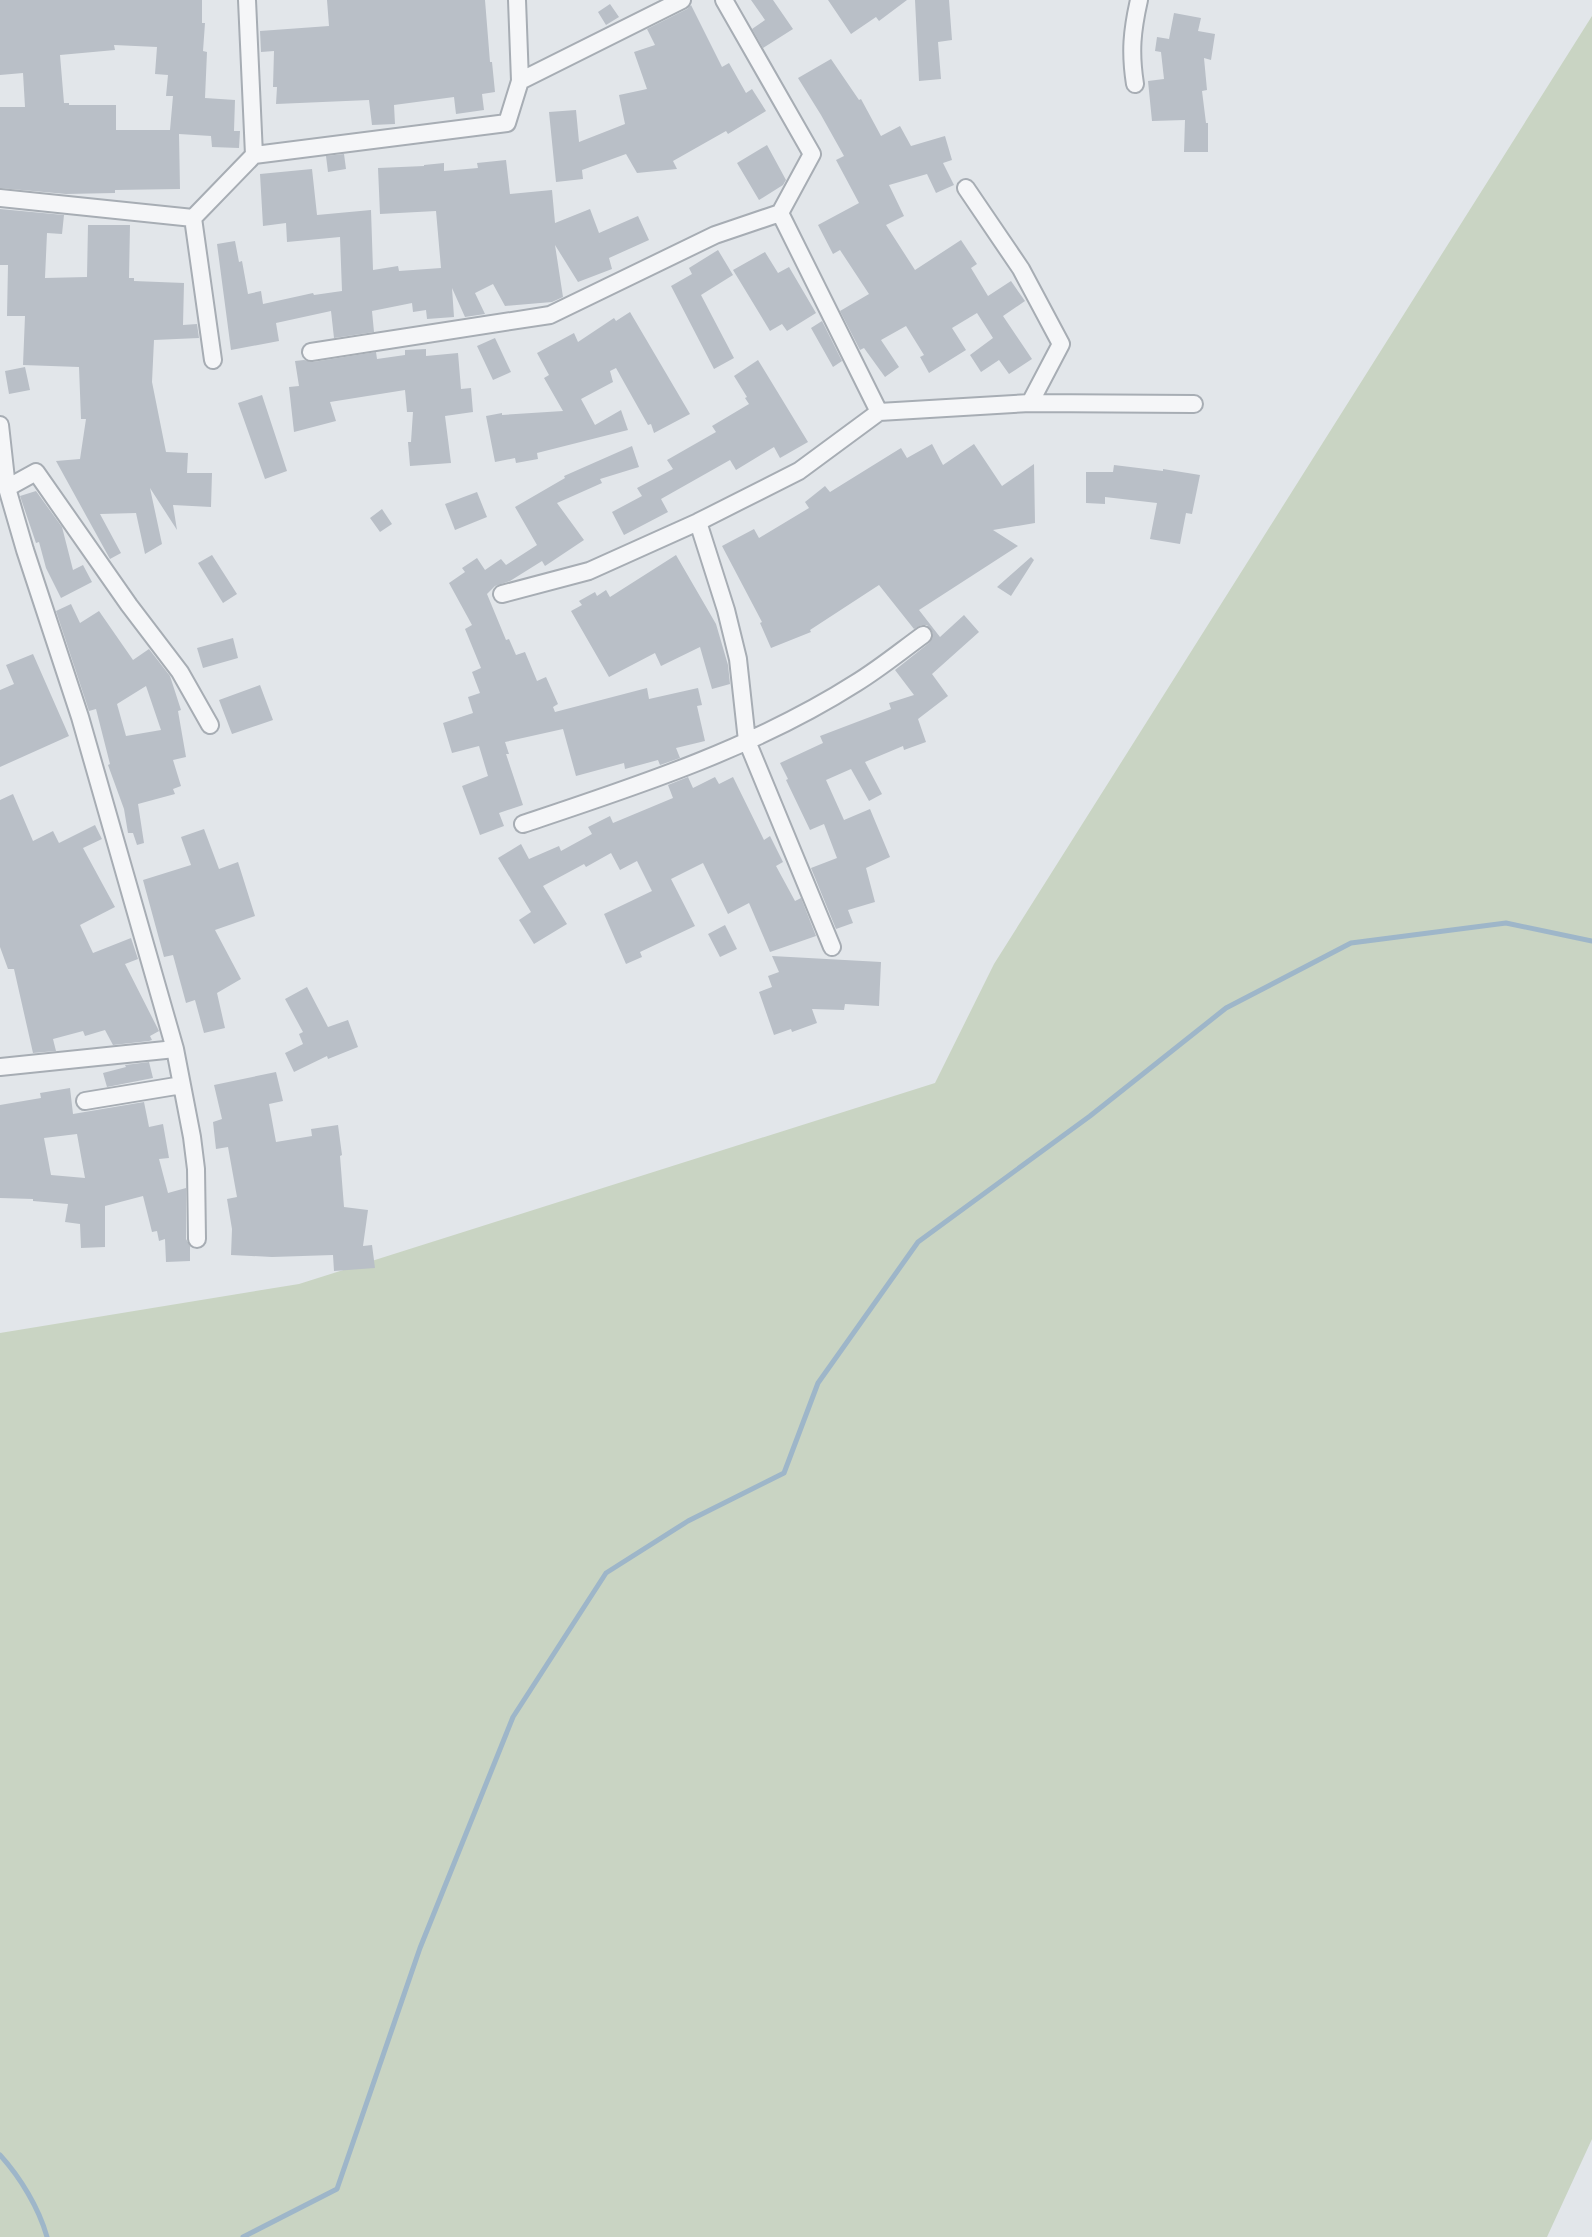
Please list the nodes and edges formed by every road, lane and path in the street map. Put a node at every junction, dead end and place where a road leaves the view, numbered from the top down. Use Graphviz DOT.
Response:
graph roads {
  1 [pos="247,0"];
  2 [pos="517,0"];
  3 [pos="682,0"];
  4 [pos="724,0"];
  5 [pos="1139,0"];
  6 [pos="520,81"];
  7 [pos="1135,84"];
  8 [pos="254,155"];
  9 [pos="966,188"];
  10 [pos="0,198"];
  11 [pos="780,213"];
  12 [pos="193,218"];
  13 [pos="311,352"];
  14 [pos="213,360"];
  15 [pos="1030,403"];
  16 [pos="1194,404"];
  17 [pos="879,412"];
  18 [pos="0,425"];
  19 [pos="7,488"];
  20 [pos="698,522"];
  21 [pos="502,594"];
  22 [pos="923,635"];
  23 [pos="210,725"];
  24 [pos="747,741"];
  25 [pos="523,824"];
  26 [pos="832,947"];
  27 [pos="175,1049"];
  28 [pos="0,1067"];
  29 [pos="182,1085"];
  30 [pos="85,1101"];
  31 [pos="197,1239"];
  1 -- 8 [label="street"];
  2 -- 6 [label="street"];
  3 -- 6 [label="street"];
  4 -- 11 [label="street"];
  5 -- 7 [label="street"];
  6 -- 8 [label="street"];
  8 -- 12 [label="street"];
  9 -- 15 [label="street"];
  10 -- 12 [label="street"];
  11 -- 13 [label="street"];
  11 -- 17 [label="street"];
  12 -- 14 [label="street"];
  15 -- 16 [label="street"];
  15 -- 17 [label="street"];
  17 -- 20 [label="street"];
  18 -- 19 [label="street"];
  19 -- 23 [label="street"];
  19 -- 27 [label="street"];
  20 -- 21 [label="street"];
  20 -- 24 [label="street"];
  22 -- 24 [label="street"];
  24 -- 25 [label="street"];
  24 -- 26 [label="street"];
  27 -- 28 [label="street"];
  27 -- 29 [label="street"];
  29 -- 30 [label="street"];
  29 -- 31 [label="street"];
}
